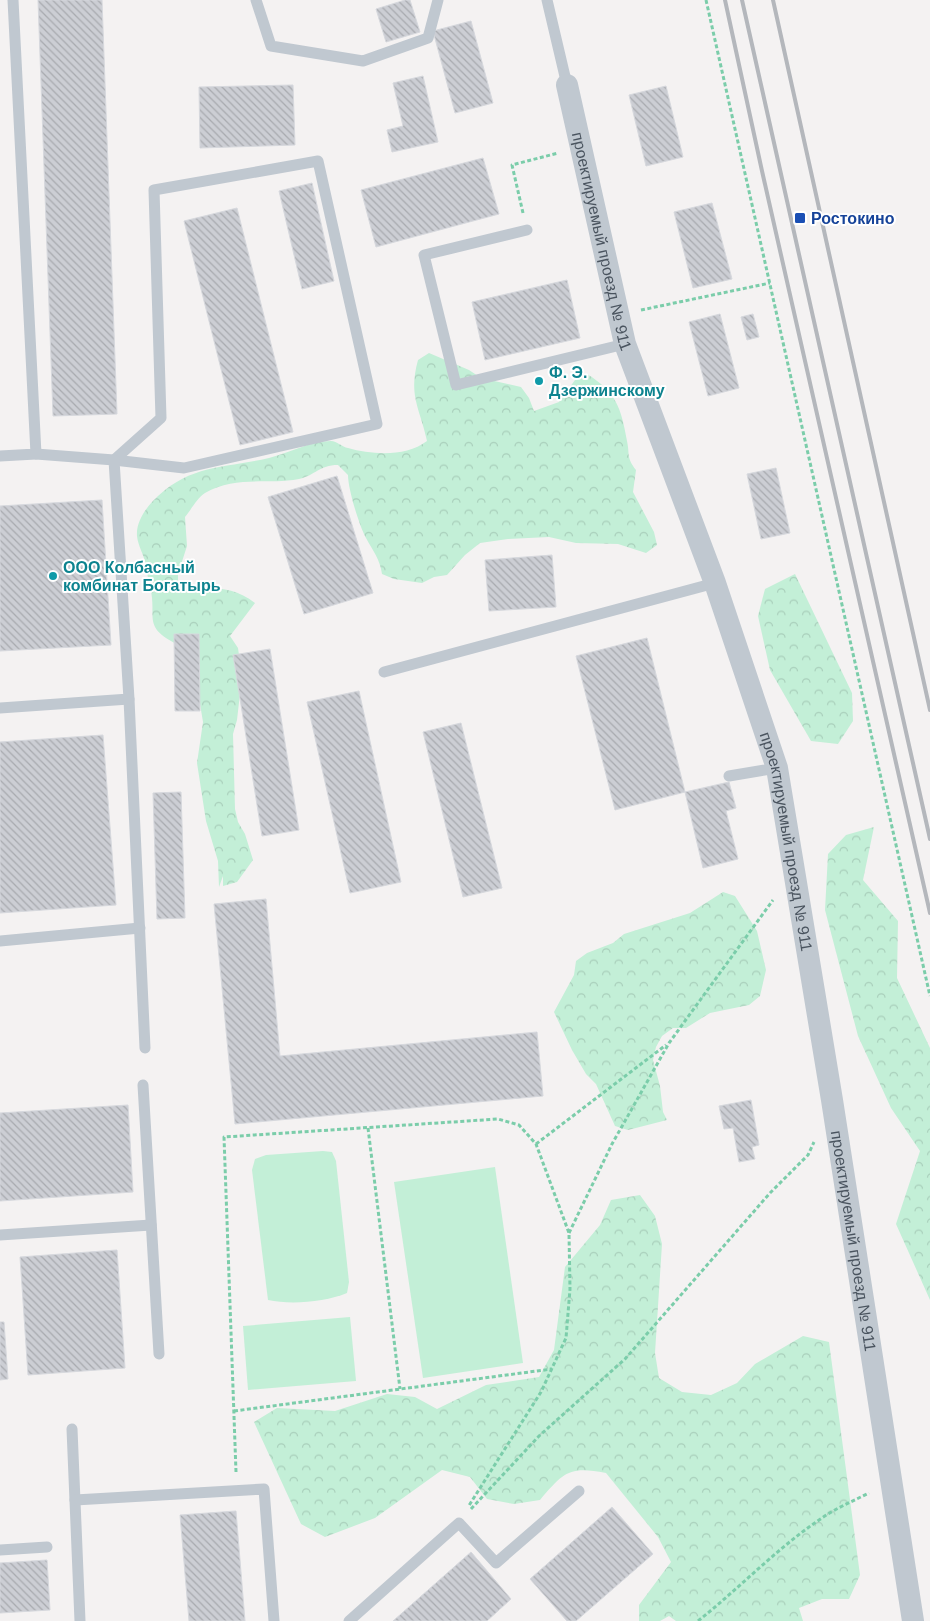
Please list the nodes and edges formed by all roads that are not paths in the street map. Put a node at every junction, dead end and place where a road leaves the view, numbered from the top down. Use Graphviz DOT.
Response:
graph roads {
  1 [pos="13,0"];
  2 [pos="256,0"];
  3 [pos="438,0"];
  4 [pos="548,0"];
  5 [pos="567,85"];
  6 [pos="527,230"];
  7 [pos="625,344"];
  8 [pos="36,454"];
  9 [pos="0,456"];
  10 [pos="114,460"];
  11 [pos="715,583"];
  12 [pos="384,672"];
  13 [pos="129,699"];
  14 [pos="0,708"];
  15 [pos="777,768"];
  16 [pos="729,776"];
  17 [pos="140,928"];
  18 [pos="0,941"];
  19 [pos="145,1048"];
  20 [pos="143,1085"];
  21 [pos="151,1225"];
  22 [pos="0,1235"];
  23 [pos="159,1354"];
  24 [pos="72,1429"];
  25 [pos="579,1491"];
  26 [pos="75,1500"];
  27 [pos="46,1547"];
  28 [pos="0,1550"];
  29 [pos="80,1621"];
  30 [pos="274,1621"];
  31 [pos="348,1621"];
  32 [pos="913,1621"];
  1 -- 8 [label="lane"];
  2 -- 3 [label="lane"];
  4 -- 5 [label="lane"];
  5 -- 7 [label="street, проектируемый проезд № 911"];
  6 -- 7 [label="lane"];
  7 -- 11 [label="street, проектируемый проезд № 911"];
  8 -- 9 [label="lane"];
  8 -- 10 [label="lane"];
  10 -- 10 [label="lane"];
  10 -- 13 [label="lane"];
  11 -- 12 [label="lane"];
  11 -- 15 [label="street, проектируемый проезд № 911"];
  13 -- 14 [label="lane"];
  13 -- 17 [label="lane"];
  15 -- 16 [label="lane"];
  15 -- 32 [label="street, проектируемый проезд № 911"];
  17 -- 18 [label="lane"];
  17 -- 19 [label="lane"];
  20 -- 21 [label="lane"];
  21 -- 22 [label="lane"];
  21 -- 23 [label="lane"];
  24 -- 26 [label="lane"];
  25 -- 31 [label="lane"];
  26 -- 29 [label="lane"];
  26 -- 30 [label="lane"];
  27 -- 28 [label="lane"];
}
